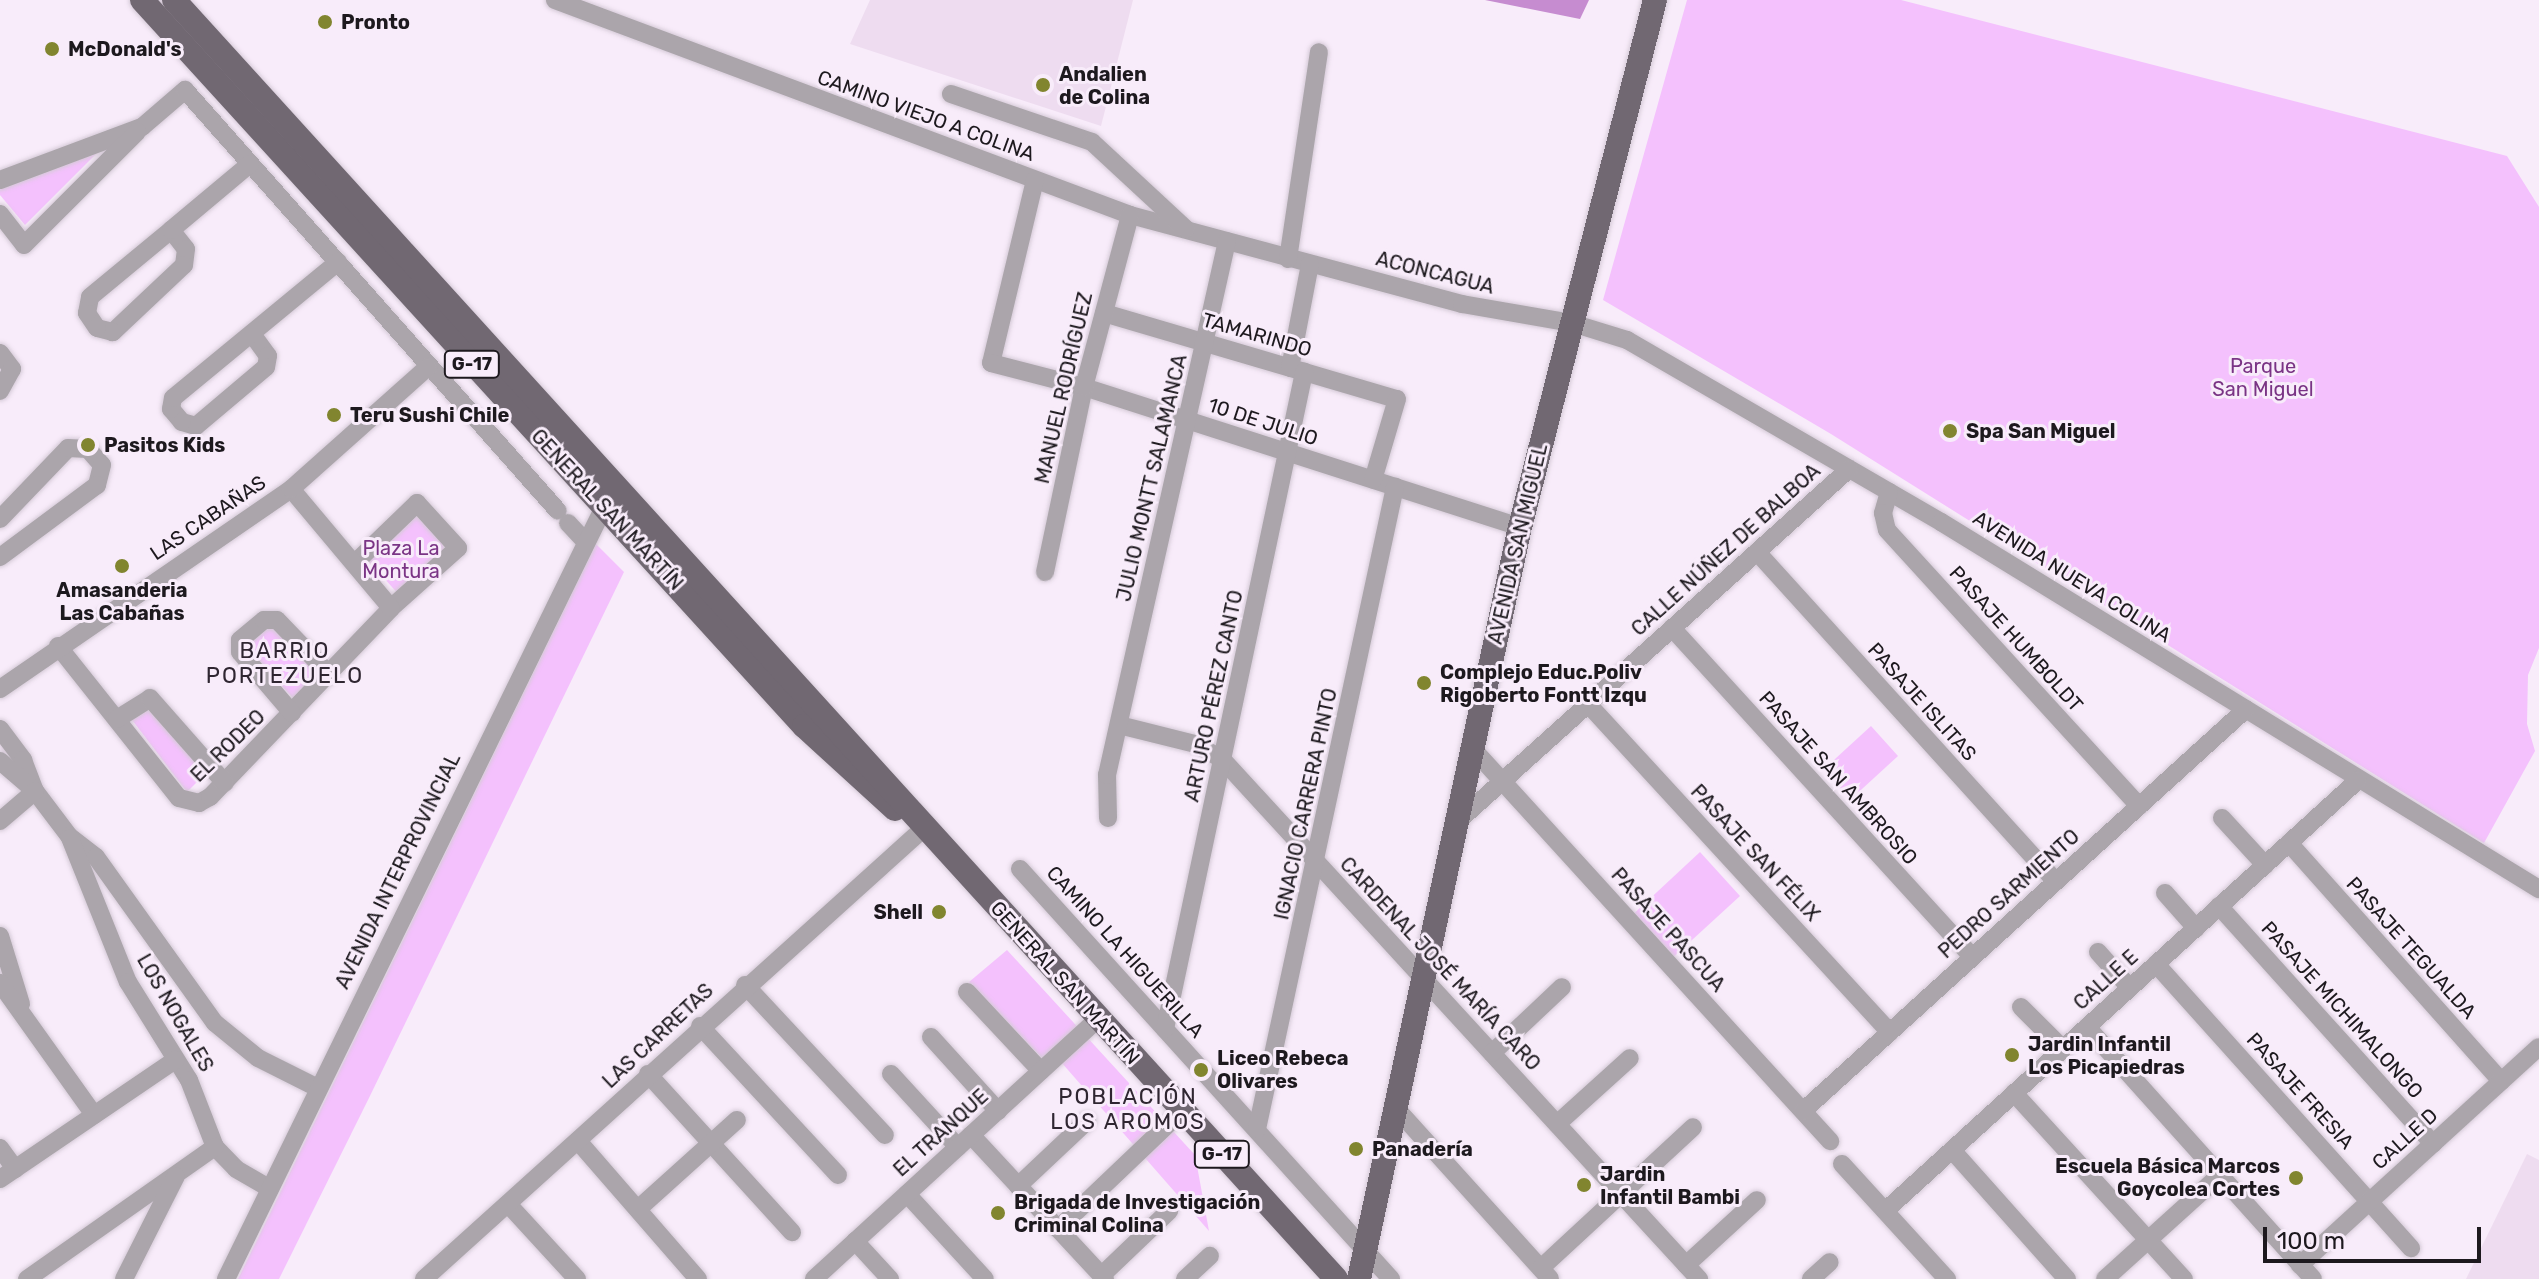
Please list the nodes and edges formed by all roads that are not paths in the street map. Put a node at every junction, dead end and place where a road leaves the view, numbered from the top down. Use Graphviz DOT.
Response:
graph roads {
  1 [pos="142,0"];
  2 [pos="174,0"];
  3 [pos="555,0"];
  4 [pos="1655,0"];
  5 [pos="1319,52"];
  6 [pos="951,94"];
  7 [pos="142,127"];
  8 [pos="250,164"];
  9 [pos="0,180"];
  10 [pos="1035,180"];
  11 [pos="0,214"];
  12 [pos="1130,215"];
  13 [pos="171,230"];
  14 [pos="1187,230"];
  15 [pos="1227,241"];
  16 [pos="1288,259"];
  17 [pos="338,262"];
  18 [pos="1310,264"];
  19 [pos="1104,313"];
  20 [pos="1572,323"];
  21 [pos="252,334"];
  22 [pos="1205,343"];
  23 [pos="0,353"];
  24 [pos="428,367"];
  25 [pos="1297,370"];
  26 [pos="1084,387"];
  27 [pos="0,391"];
  28 [pos="1188,420"];
  29 [pos="1288,454"];
  30 [pos="1849,469"];
  31 [pos="1373,480"];
  32 [pos="616,484"];
  33 [pos="1395,487"];
  34 [pos="291,489"];
  35 [pos="1889,492"];
  36 [pos="603,508"];
  37 [pos="0,519"];
  38 [pos="1520,527"];
  39 [pos="585,541"];
  40 [pos="1757,552"];
  41 [pos="0,557"];
  42 [pos="356,562"];
  43 [pos="1045,572"];
  44 [pos="391,608"];
  45 [pos="1672,628"];
  46 [pos="58,646"];
  47 [pos="330,675"];
  48 [pos="0,689"];
  49 [pos="1588,704"];
  50 [pos="2246,709"];
  51 [pos="292,713"];
  52 [pos="117,719"];
  53 [pos="1119,725"];
  54 [pos="0,729"];
  55 [pos="1472,748"];
  56 [pos="1222,759"];
  57 [pos="0,761"];
  58 [pos="1503,781"];
  59 [pos="2357,781"];
  60 [pos="225,783"];
  61 [pos="35,791"];
  62 [pos="2139,806"];
  63 [pos="1108,818"];
  64 [pos="2222,818"];
  65 [pos="0,821"];
  66 [pos="1455,824"];
  67 [pos="924,828"];
  68 [pos="69,836"];
  69 [pos="2289,843"];
  70 [pos="1317,861"];
  71 [pos="2265,865"];
  72 [pos="1020,869"];
  73 [pos="2056,882"];
  74 [pos="2538,891"];
  75 [pos="2165,893"];
  76 [pos="2219,906"];
  77 [pos="2196,928"];
  78 [pos="0,936"];
  79 [pos="2098,952"];
  80 [pos="1972,957"];
  81 [pos="2156,964"];
  82 [pos="1422,976"];
  83 [pos="0,983"];
  84 [pos="745,985"];
  85 [pos="1562,987"];
  86 [pos="2130,988"];
  87 [pos="967,992"];
  88 [pos="2021,1007"];
  89 [pos="23,1014"];
  90 [pos="1098,1019"];
  91 [pos="700,1026"];
  92 [pos="2087,1027"];
  93 [pos="1165,1029"];
  94 [pos="1890,1032"];
  95 [pos="931,1037"];
  96 [pos="2539,1047"];
  97 [pos="2063,1049"];
  98 [pos="1492,1053"];
  99 [pos="1630,1058"];
  100 [pos="175,1060"];
  101 [pos="1041,1071"];
  102 [pos="648,1074"];
  103 [pos="891,1074"];
  104 [pos="2501,1081"];
  105 [pos="316,1087"];
  106 [pos="2014,1093"];
  107 [pos="1393,1105"];
  108 [pos="998,1111"];
  109 [pos="1182,1111"];
  110 [pos="1803,1111"];
  111 [pos="94,1115"];
  112 [pos="737,1120"];
  113 [pos="1087,1121"];
  114 [pos="1557,1124"];
  115 [pos="1693,1127"];
  116 [pos="1257,1129"];
  117 [pos="885,1135"];
  118 [pos="578,1141"];
  119 [pos="964,1141"];
  120 [pos="1830,1141"];
  121 [pos="711,1143"];
  122 [pos="2433,1144"];
  123 [pos="215,1147"];
  124 [pos="0,1148"];
  125 [pos="1952,1150"];
  126 [pos="1842,1164"];
  127 [pos="177,1173"];
  128 [pos="7,1174"];
  129 [pos="838,1175"];
  130 [pos="2220,1175"];
  131 [pos="1018,1186"];
  132 [pos="270,1189"];
  133 [pos="907,1194"];
  134 [pos="1622,1194"];
  135 [pos="1757,1200"];
  136 [pos="2369,1201"];
  137 [pos="508,1204"];
  138 [pos="638,1209"];
  139 [pos="124,1211"];
  140 [pos="1169,1211"];
  141 [pos="1885,1211"];
  142 [pos="1058,1229"];
  143 [pos="792,1232"];
  144 [pos="147,1233"];
  145 [pos="2148,1240"];
  146 [pos="855,1241"];
  147 [pos="2411,1248"];
  148 [pos="1364,1250"];
  149 [pos="1210,1256"];
  150 [pos="1830,1262"];
  151 [pos="1686,1265"];
  152 [pos="2300,1265"];
  153 [pos="1546,1274"];
  154 [pos="1330,1276"];
  155 [pos="1104,1277"];
  156 [pos="428,1278"];
  157 [pos="699,1278"];
  158 [pos="27,1279"];
  159 [pos="124,1279"];
  160 [pos="226,1279"];
  161 [pos="577,1279"];
  162 [pos="814,1279"];
  163 [pos="890,1279"];
  164 [pos="985,1279"];
  165 [pos="1185,1279"];
  166 [pos="1359,1279"];
  167 [pos="1391,1279"];
  168 [pos="1699,1279"];
  169 [pos="1811,1279"];
  170 [pos="1947,1279"];
  171 [pos="2067,1279"];
  172 [pos="2105,1279"];
  173 [pos="2184,1279"];
  174 [pos="2313,1279"];
  1 -- 36 [label="main road, GENERAL SAN MARTÍN / G-17"];
  2 -- 32 [label="main road, GENERAL SAN MARTÍN / G-17"];
  3 -- 10 [label="street, CAMINO VIEJO A COLINA"];
  4 -- 20 [label="main road, AVENIDA SAN MIGUEL"];
  5 -- 16 [label="street"];
  6 -- 14 [label="street"];
  7 -- 8 [label="street"];
  7 -- 9 [label="street"];
  7 -- 11 [label="street"];
  8 -- 13 [label="street"];
  8 -- 17 [label="street"];
  10 -- 12 [label="street, CAMINO VIEJO A COLINA"];
  10 -- 26 [label="street, 10 DE JULIO"];
  12 -- 14 [label="street, CAMINO VIEJO A COLINA"];
  12 -- 19 [label="street, MANUEL RODRÍGUEZ"];
  13 -- 13 [label="street"];
  14 -- 15 [label="street, CAMINO VIEJO A COLINA"];
  15 -- 16 [label="street, CAMINO VIEJO A COLINA"];
  15 -- 22 [label="street, JULIO MONTT SALAMANCA"];
  16 -- 18 [label="street, ACONCAGUA"];
  17 -- 21 [label="street"];
  17 -- 24 [label="street"];
  18 -- 20 [label="street, ACONCAGUA"];
  18 -- 25 [label="street, ARTURO PÉREZ CANTO"];
  19 -- 22 [label="street, TAMARINDO"];
  19 -- 26 [label="street, MANUEL RODRÍGUEZ"];
  20 -- 30 [label="street, AVENIDA NUEVA COLINA"];
  20 -- 38 [label="main road, AVENIDA SAN MIGUEL"];
  21 -- 21 [label="street"];
  22 -- 25 [label="street, TAMARINDO"];
  22 -- 28 [label="street, JULIO MONTT SALAMANCA"];
  23 -- 27 [label="street"];
  24 -- 34 [label="street, LAS CABAÑAS"];
  24 -- 39 [label="street"];
  25 -- 29 [label="street, ARTURO PÉREZ CANTO"];
  25 -- 31 [label="street, TAMARINDO"];
  26 -- 28 [label="street, 10 DE JULIO"];
  26 -- 43 [label="street, MANUEL RODRÍGUEZ"];
  28 -- 29 [label="street, 10 DE JULIO"];
  28 -- 53 [label="street, JULIO MONTT SALAMANCA"];
  29 -- 31 [label="street, 10 DE JULIO"];
  29 -- 56 [label="street, ARTURO PÉREZ CANTO"];
  30 -- 35 [label="street, AVENIDA NUEVA COLINA"];
  30 -- 40 [label="street, CALLE NÚÑEZ DE BALBOA"];
  31 -- 33 [label="street, 10 DE JULIO"];
  32 -- 36 [label="street, AVENIDA INTERPROVINCIAL"];
  32 -- 67 [label="main road, GENERAL SAN MARTÍN / G-17"];
  33 -- 38 [label="street, 10 DE JULIO"];
  33 -- 70 [label="street, IGNACIO CARRERA PINTO"];
  34 -- 42 [label="street"];
  34 -- 46 [label="street, LAS CABAÑAS"];
  35 -- 50 [label="street, AVENIDA NUEVA COLINA"];
  35 -- 62 [label="street, PASAJE HUMBOLDT"];
  36 -- 39 [label="street, AVENIDA INTERPROVINCIAL"];
  36 -- 67 [label="main road, GENERAL SAN MARTÍN / G-17"];
  37 -- 41 [label="street"];
  38 -- 55 [label="main road, AVENIDA SAN MIGUEL"];
  39 -- 105 [label="street, AVENIDA INTERPROVINCIAL"];
  40 -- 45 [label="street, CALLE NÚÑEZ DE BALBOA"];
  40 -- 73 [label="street, PASAJE ISLITAS"];
  42 -- 44 [label="street"];
  42 -- 44 [label="street, EL RODEO"];
  44 -- 47 [label="street, EL RODEO"];
  45 -- 49 [label="street, CALLE NÚÑEZ DE BALBOA"];
  45 -- 80 [label="street, PASAJE SAN AMBROSIO"];
  46 -- 48 [label="street, LAS CABAÑAS"];
  46 -- 52 [label="street, EL RODEO"];
  47 -- 51 [label="street, EL RODEO"];
  47 -- 51 [label="street"];
  49 -- 58 [label="street, CALLE NÚÑEZ DE BALBOA"];
  49 -- 94 [label="street, PASAJE SAN FÉLIX"];
  50 -- 59 [label="street, AVENIDA NUEVA COLINA"];
  50 -- 62 [label="street, PEDRO SARMIENTO"];
  51 -- 60 [label="street, EL RODEO"];
  52 -- 60 [label="street"];
  52 -- 60 [label="street, EL RODEO"];
  53 -- 56 [label="street, CARDENAL JOSÉ MARÍA CARO"];
  53 -- 63 [label="street, JULIO MONTT SALAMANCA"];
  54 -- 61 [label="street, LOS NOGALES"];
  55 -- 58 [label="street, PASAJE PASCUA"];
  55 -- 66 [label="main road, AVENIDA SAN MIGUEL"];
  56 -- 70 [label="street, CARDENAL JOSÉ MARÍA CARO"];
  56 -- 93 [label="street, ARTURO PÉREZ CANTO"];
  57 -- 61 [label="street, LOS NOGALES"];
  58 -- 66 [label="street, CALLE NÚÑEZ DE BALBOA"];
  58 -- 110 [label="street, PASAJE PASCUA"];
  59 -- 69 [label="street, CALLE E"];
  59 -- 74 [label="street, AVENIDA NUEVA COLINA"];
  61 -- 65 [label="street"];
  61 -- 68 [label="street, LOS NOGALES"];
  62 -- 73 [label="street, PEDRO SARMIENTO"];
  64 -- 71 [label="street"];
  66 -- 82 [label="main road, AVENIDA SAN MIGUEL"];
  67 -- 84 [label="street, LAS CARRETAS"];
  67 -- 90 [label="main road, GENERAL SAN MARTÍN / G-17"];
  68 -- 100 [label="street, LOS NOGALES"];
  68 -- 105 [label="street, LOS NOGALES"];
  69 -- 71 [label="street, CALLE E"];
  69 -- 104 [label="street, PASAJE TEGUALDA"];
  70 -- 82 [label="street, CARDENAL JOSÉ MARÍA CARO"];
  70 -- 116 [label="street, IGNACIO CARRERA PINTO"];
  71 -- 76 [label="street, CALLE E"];
  72 -- 93 [label="street, CAMINO LA HIGUERILLA"];
  73 -- 80 [label="street, PEDRO SARMIENTO"];
  75 -- 77 [label="street"];
  76 -- 77 [label="street, CALLE E"];
  76 -- 122 [label="street, PASAJE MICHIMALONGO"];
  77 -- 81 [label="street, CALLE E"];
  78 -- 89 [label="street"];
  79 -- 86 [label="street"];
  80 -- 94 [label="street, PEDRO SARMIENTO"];
  81 -- 86 [label="street, CALLE E"];
  81 -- 136 [label="street, PASAJE FRESIA"];
  82 -- 98 [label="street, CARDENAL JOSÉ MARÍA CARO"];
  82 -- 107 [label="main road, AVENIDA SAN MIGUEL"];
  83 -- 89 [label="street"];
  84 -- 91 [label="street, LAS CARRETAS"];
  84 -- 117 [label="street"];
  85 -- 98 [label="street"];
  86 -- 92 [label="street, CALLE E"];
  87 -- 101 [label="street"];
  88 -- 97 [label="street"];
  89 -- 111 [label="street"];
  90 -- 101 [label="street, EL TRANQUE"];
  90 -- 109 [label="main road, GENERAL SAN MARTÍN / G-17"];
  91 -- 102 [label="street, LAS CARRETAS"];
  91 -- 129 [label="street"];
  92 -- 97 [label="street, CALLE E"];
  92 -- 130 [label="street"];
  93 -- 116 [label="street, CAMINO LA HIGUERILLA"];
  94 -- 110 [label="street, PEDRO SARMIENTO"];
  95 -- 108 [label="street"];
  96 -- 104 [label="street, CALLE D"];
  97 -- 106 [label="street, CALLE E"];
  98 -- 114 [label="street, CARDENAL JOSÉ MARÍA CARO"];
  99 -- 114 [label="street"];
  100 -- 111 [label="street"];
  100 -- 123 [label="street, LOS NOGALES"];
  101 -- 108 [label="street, EL TRANQUE"];
  102 -- 118 [label="street, LAS CARRETAS"];
  102 -- 121 [label="street"];
  103 -- 119 [label="street"];
  104 -- 122 [label="street, CALLE D"];
  105 -- 132 [label="street, AVENIDA INTERPROVINCIAL"];
  106 -- 125 [label="street, CALLE E"];
  106 -- 145 [label="street"];
  107 -- 148 [label="main road, AVENIDA SAN MIGUEL"];
  107 -- 153 [label="street"];
  108 -- 119 [label="street, EL TRANQUE"];
  109 -- 142 [label="street"];
  109 -- 154 [label="main road, GENERAL SAN MARTÍN / G-17"];
  110 -- 120 [label="street, PASAJE PASCUA"];
  111 -- 128 [label="street"];
  112 -- 121 [label="street"];
  113 -- 131 [label="street"];
  114 -- 134 [label="street, CARDENAL JOSÉ MARÍA CARO"];
  115 -- 134 [label="street"];
  116 -- 148 [label="street, CAMINO LA HIGUERILLA"];
  118 -- 137 [label="street, LAS CARRETAS"];
  118 -- 138 [label="street"];
  119 -- 131 [label="street"];
  119 -- 133 [label="street, EL TRANQUE"];
  121 -- 138 [label="street"];
  121 -- 143 [label="street"];
  122 -- 136 [label="street, CALLE D"];
  123 -- 127 [label="street"];
  123 -- 132 [label="street, LOS NOGALES"];
  124 -- 128 [label="street"];
  125 -- 141 [label="street, CALLE E"];
  125 -- 171 [label="street"];
  126 -- 141 [label="street"];
  127 -- 139 [label="street"];
  127 -- 144 [label="street"];
  130 -- 145 [label="street"];
  130 -- 152 [label="street"];
  131 -- 142 [label="street"];
  132 -- 160 [label="street, AVENIDA INTERPROVINCIAL"];
  133 -- 146 [label="street, EL TRANQUE"];
  133 -- 164 [label="street"];
  134 -- 151 [label="street, CARDENAL JOSÉ MARÍA CARO"];
  134 -- 153 [label="street"];
  135 -- 151 [label="street"];
  136 -- 147 [label="street, PASAJE FRESIA"];
  136 -- 152 [label="street, CALLE D"];
  137 -- 156 [label="street, LAS CARRETAS"];
  137 -- 161 [label="street"];
  138 -- 157 [label="street"];
  139 -- 144 [label="street"];
  139 -- 158 [label="street"];
  140 -- 155 [label="street"];
  141 -- 170 [label="street"];
  142 -- 155 [label="street"];
  144 -- 159 [label="street"];
  145 -- 172 [label="street"];
  145 -- 173 [label="street"];
  146 -- 162 [label="street, EL TRANQUE"];
  146 -- 163 [label="street"];
  148 -- 166 [label="main road, AVENIDA SAN MIGUEL"];
  148 -- 167 [label="street, CAMINO LA HIGUERILLA"];
  149 -- 165 [label="street"];
  150 -- 169 [label="street"];
  151 -- 168 [label="street, CARDENAL JOSÉ MARÍA CARO"];
  152 -- 174 [label="street"];
}
